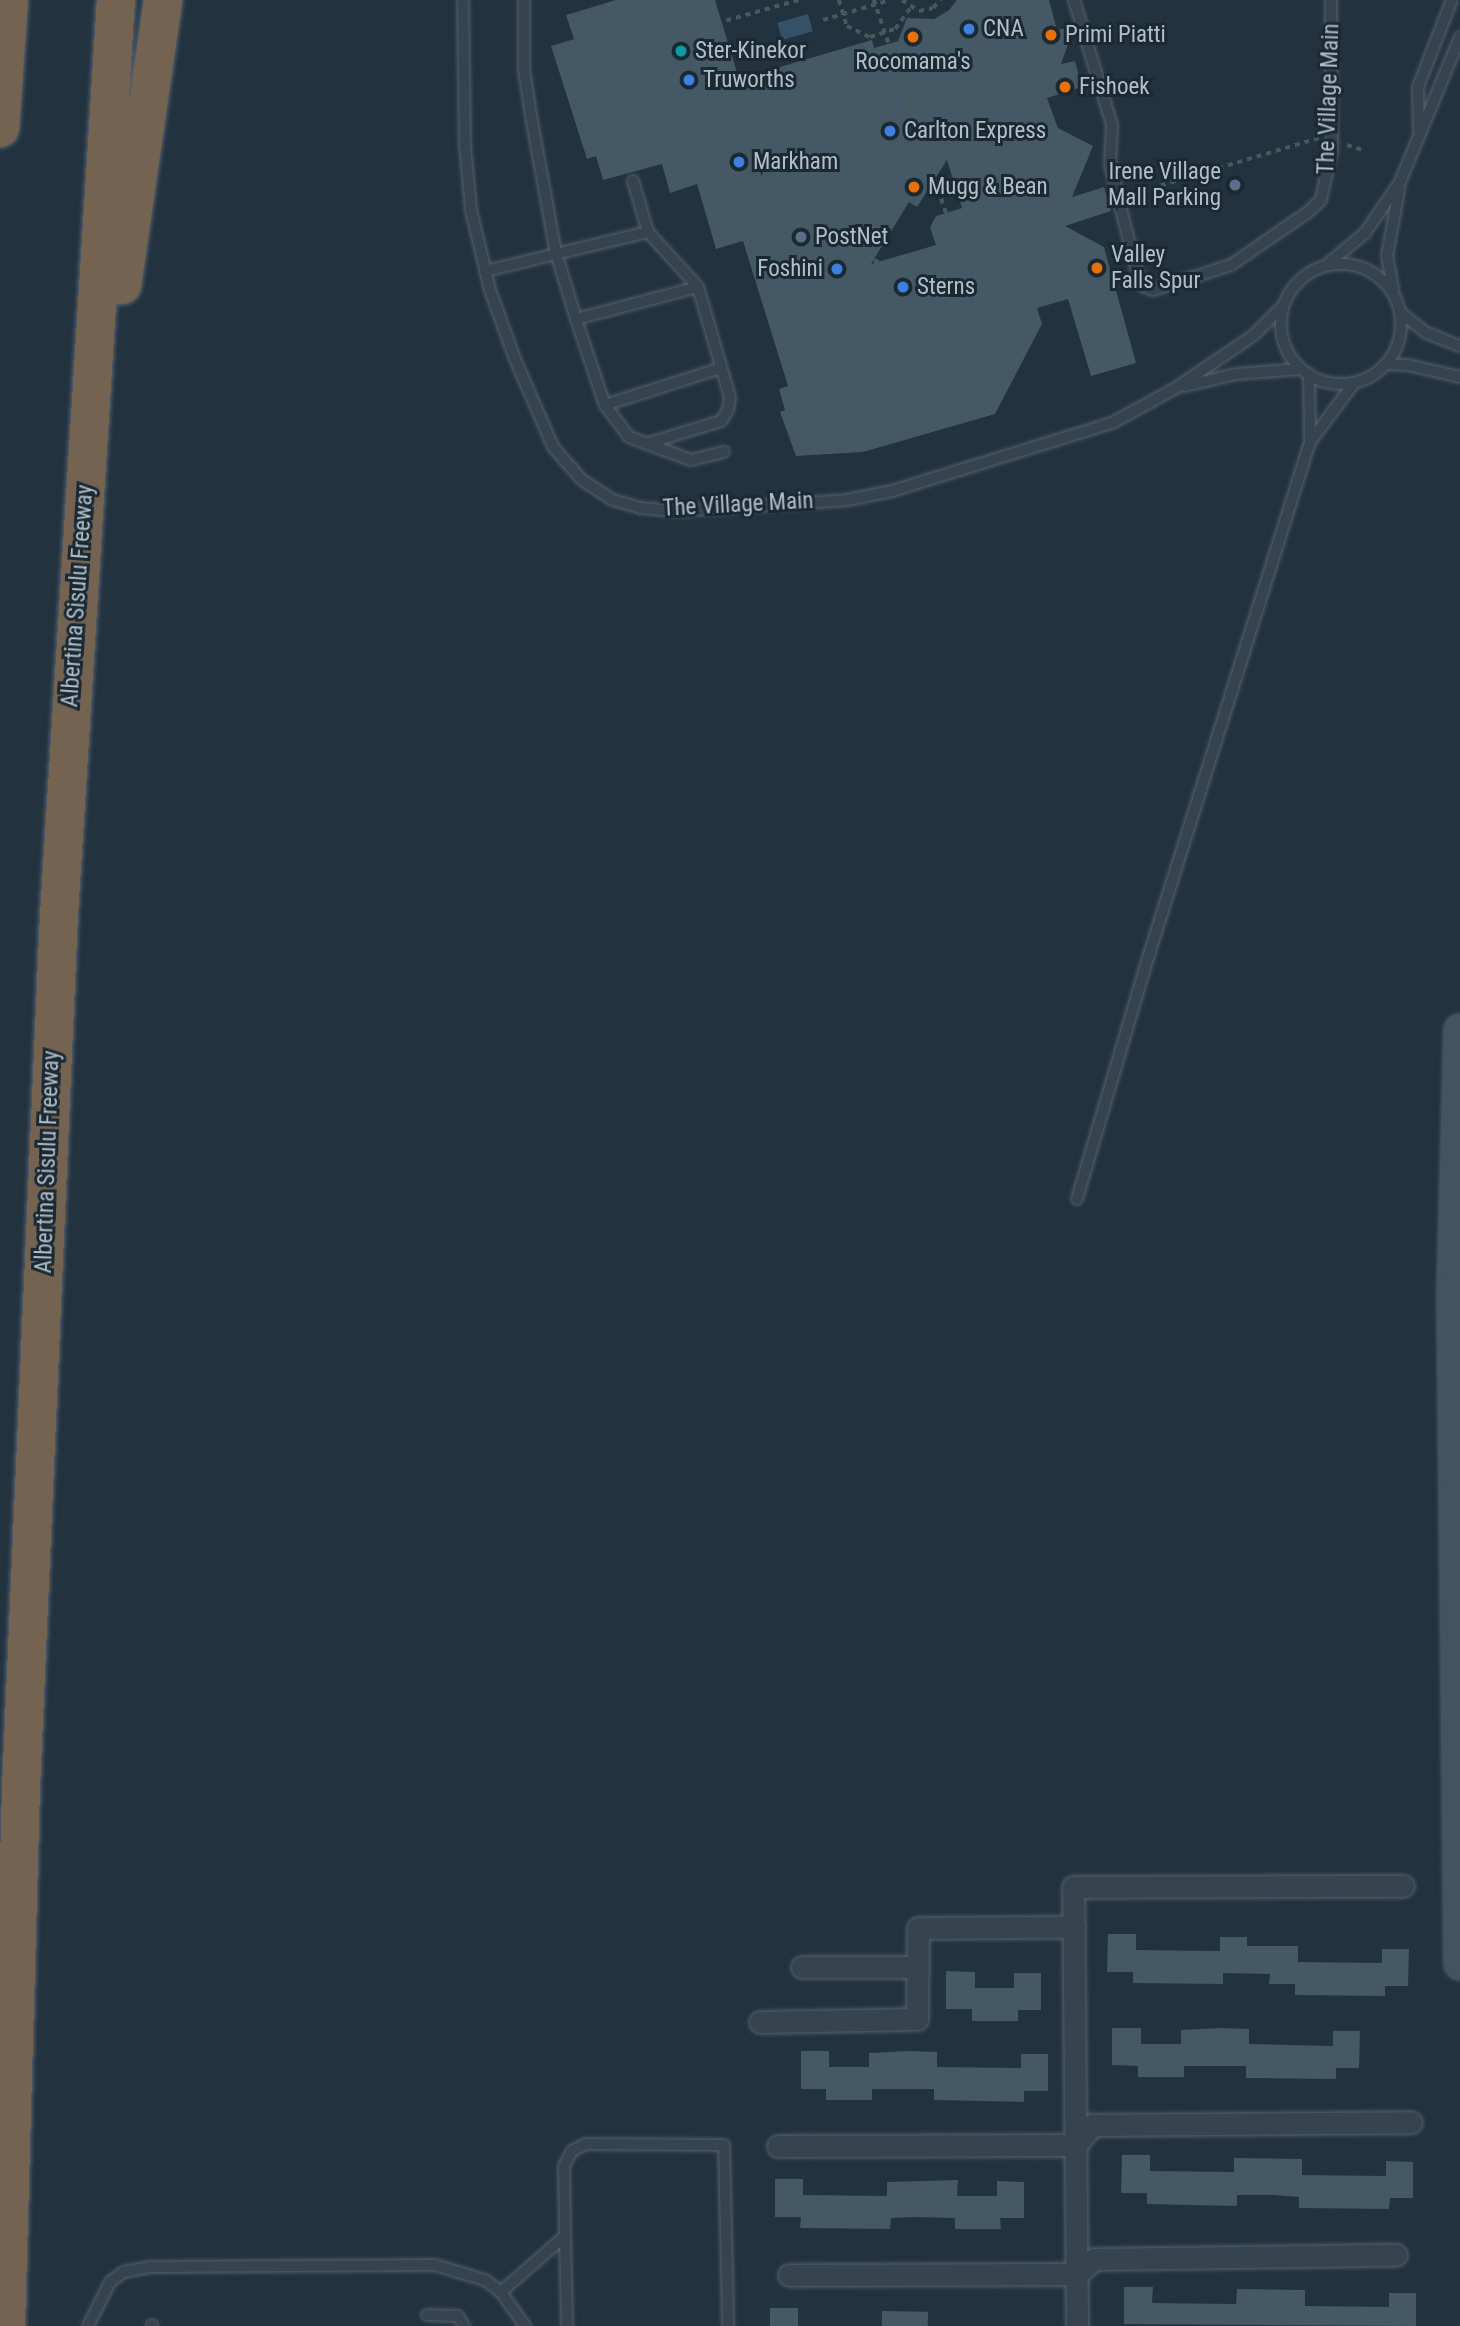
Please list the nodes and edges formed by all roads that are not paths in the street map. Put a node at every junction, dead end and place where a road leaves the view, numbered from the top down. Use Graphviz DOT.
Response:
graph roads {
  1 [pos="9,0"];
  2 [pos="116,0"];
  3 [pos="163,0"];
  4 [pos="463,0"];
  5 [pos="524,0"];
  6 [pos="1074,0"];
  7 [pos="1331,0"];
  8 [pos="1452,0"];
  9 [pos="1460,37"];
  10 [pos="0,128"];
  11 [pos="1419,136"];
  12 [pos="633,181"];
  13 [pos="1400,182"];
  14 [pos="648,232"];
  15 [pos="556,253"];
  16 [pos="1324,266"];
  17 [pos="485,271"];
  18 [pos="698,287"];
  19 [pos="1395,296"];
  20 [pos="1284,305"];
  21 [pos="1401,313"];
  22 [pos="576,319"];
  23 [pos="1460,346"];
  24 [pos="1386,364"];
  25 [pos="721,368"];
  26 [pos="1305,372"];
  27 [pos="1460,377"];
  28 [pos="1354,383"];
  29 [pos="1176,388"];
  30 [pos="605,405"];
  31 [pos="1310,442"];
  32 [pos="646,444"];
  33 [pos="724,453"];
  34 [pos="75,645"];
  35 [pos="1460,1030"];
  36 [pos="1459,1127"];
  37 [pos="1077,1199"];
  38 [pos="1403,1886"];
  39 [pos="1073,1927"];
  40 [pos="1460,1964"];
  41 [pos="802,1967"];
  42 [pos="918,1967"];
  43 [pos="760,2022"];
  44 [pos="1410,2122"];
  45 [pos="1076,2145"];
  46 [pos="778,2146"];
  47 [pos="565,2236"];
  48 [pos="1396,2255"];
  49 [pos="1077,2274"];
  50 [pos="789,2275"];
  51 [pos="502,2292"];
  52 [pos="427,2315"];
  53 [pos="6,2326"];
  54 [pos="88,2326"];
  55 [pos="464,2326"];
  56 [pos="525,2326"];
  57 [pos="567,2326"];
  58 [pos="728,2326"];
  59 [pos="1077,2326"];
  1 -- 10 [label="highway"];
  2 -- 34 [label="highway, Albertina Sisulu Freeway"];
  3 -- 34 [label="highway"];
  4 -- 17 [label="lane, The Village Main"];
  5 -- 15 [label="lane"];
  6 -- 7 [label="lane, The Village Main"];
  8 -- 11 [label="lane"];
  9 -- 11 [label="lane, The Village Main"];
  11 -- 13 [label="lane, The Village Main"];
  12 -- 14 [label="lane"];
  13 -- 16 [label="lane, The Village Main"];
  13 -- 19 [label="lane, The Village Main"];
  14 -- 15 [label="lane"];
  14 -- 18 [label="lane"];
  15 -- 17 [label="lane"];
  15 -- 22 [label="lane"];
  16 -- 19 [label="lane, The Village Main"];
  16 -- 20 [label="lane, The Village Main"];
  17 -- 29 [label="lane, The Village Main"];
  18 -- 22 [label="lane"];
  18 -- 25 [label="lane"];
  19 -- 21 [label="lane, The Village Main"];
  20 -- 26 [label="lane"];
  20 -- 29 [label="lane, The Village Main"];
  21 -- 23 [label="lane"];
  21 -- 24 [label="lane, The Village Main"];
  22 -- 30 [label="lane"];
  24 -- 27 [label="lane"];
  24 -- 28 [label="lane"];
  25 -- 30 [label="lane"];
  25 -- 32 [label="lane"];
  26 -- 28 [label="lane, The Village Main"];
  26 -- 29 [label="lane, The Village Main"];
  26 -- 31 [label="lane"];
  28 -- 31 [label="lane"];
  30 -- 32 [label="lane"];
  31 -- 37 [label="lane"];
  32 -- 33 [label="lane"];
  34 -- 53 [label="highway, Albertina Sisulu Freeway"];
  35 -- 36 [label="main road"];
  36 -- 40 [label="main road"];
  38 -- 39 [label="street"];
  39 -- 42 [label="street"];
  39 -- 45 [label="street"];
  41 -- 42 [label="street"];
  42 -- 43 [label="street"];
  44 -- 45 [label="street"];
  45 -- 46 [label="street"];
  45 -- 49 [label="street"];
  47 -- 51 [label="lane"];
  47 -- 57 [label="lane"];
  47 -- 58 [label="lane"];
  48 -- 49 [label="street"];
  49 -- 50 [label="street"];
  49 -- 59 [label="street"];
  51 -- 54 [label="lane"];
  51 -- 56 [label="lane"];
  52 -- 55 [label="lane"];
}
